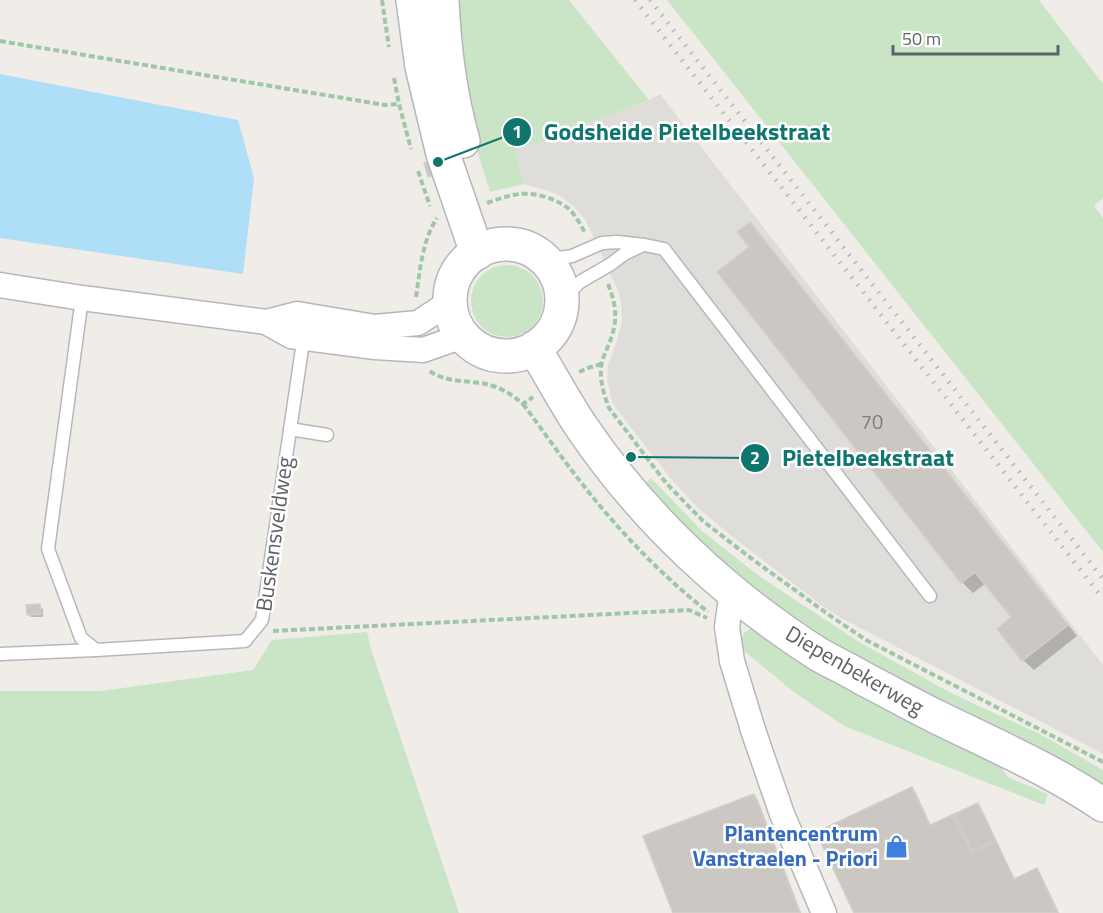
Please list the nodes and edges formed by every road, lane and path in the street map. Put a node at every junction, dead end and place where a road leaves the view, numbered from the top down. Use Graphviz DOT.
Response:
graph roads {
  1 [pos="413,0"];
  2 [pos="442,0"];
  3 [pos="0,41"];
  4 [pos="399,104"];
  5 [pos="645,245"];
  6 [pos="487,249"];
  7 [pos="546,260"];
  8 [pos="0,285"];
  9 [pos="82,298"];
  10 [pos="562,300"];
  11 [pos="450,302"];
  12 [pos="304,327"];
  13 [pos="464,336"];
  14 [pos="534,348"];
  15 [pos="588,368"];
  16 [pos="290,429"];
  17 [pos="327,435"];
  18 [pos="732,591"];
  19 [pos="930,596"];
  20 [pos="727,627"];
  21 [pos="253,632"];
  22 [pos="96,650"];
  23 [pos="0,654"];
  24 [pos="1103,762"];
  25 [pos="1103,805"];
  26 [pos="824,913"];
  1 -- 6 [label="main road"];
  2 -- 6 [label="main road"];
  3 -- 4 [label="path"];
  5 -- 7 [label="lane"];
  5 -- 10 [label="lane"];
  5 -- 19 [label="lane"];
  6 -- 7 [label="main road"];
  6 -- 11 [label="main road"];
  7 -- 10 [label="main road"];
  8 -- 9 [label="street"];
  9 -- 12 [label="street"];
  9 -- 22 [label="lane"];
  10 -- 14 [label="main road"];
  11 -- 12 [label="street"];
  11 -- 13 [label="main road"];
  12 -- 13 [label="street"];
  12 -- 16 [label="lane, Buskensveldweg"];
  13 -- 14 [label="main road"];
  14 -- 18 [label="main road, Diepenbekerweg"];
  15 -- 24 [label="path"];
  16 -- 17 [label="lane"];
  16 -- 21 [label="lane, Buskensveldweg"];
  18 -- 20 [label="street"];
  18 -- 25 [label="main road, Diepenbekerweg"];
  20 -- 21 [label="path"];
  20 -- 26 [label="street"];
  21 -- 22 [label="lane, Buskensveldweg"];
  22 -- 23 [label="lane, Buskensveldweg"];
}
